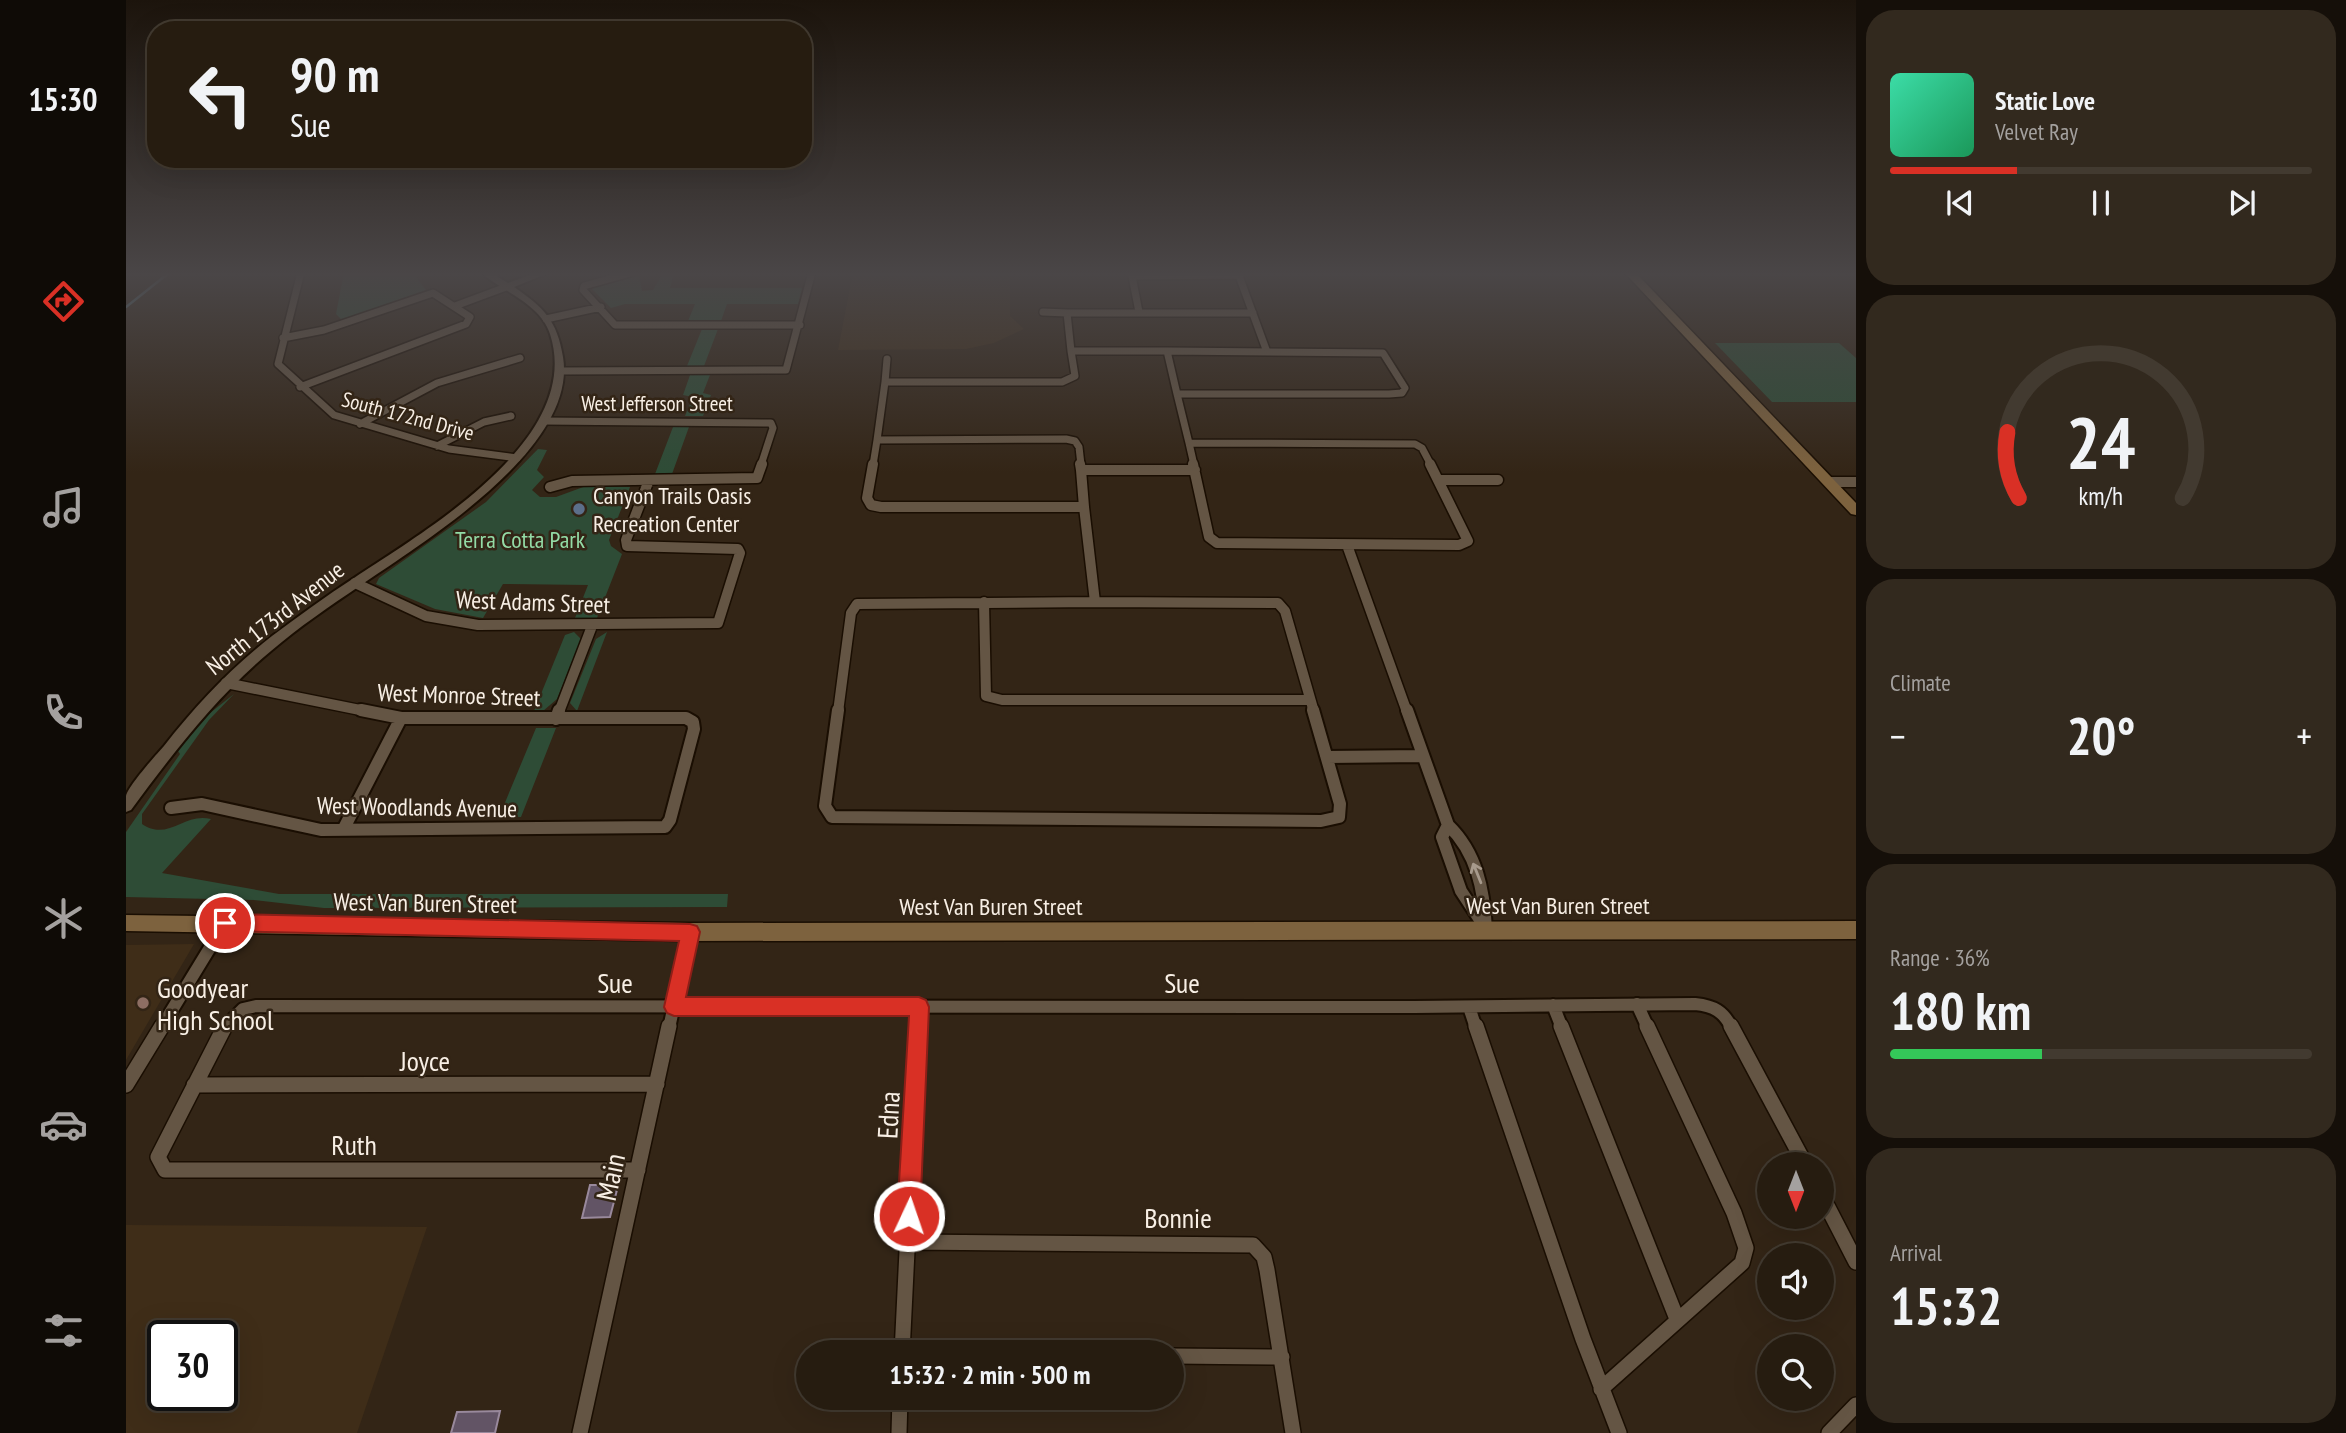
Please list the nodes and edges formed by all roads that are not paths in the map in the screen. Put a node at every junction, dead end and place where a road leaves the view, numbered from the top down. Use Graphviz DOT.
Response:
graph roads {
  1 [pos="283,338"];
  2 [pos="424,339"];
  3 [pos="556,339"];
  4 [pos="796,339"];
  5 [pos="1070,339"];
  6 [pos="1262,339"];
  7 [pos="1693,339"];
  8 [pos="1072,351"];
  9 [pos="1167,351"];
  10 [pos="1267,352"];
  11 [pos="520,358"];
  12 [pos="887,359"];
  13 [pos="561,371"];
  14 [pos="885,382"];
  15 [pos="300,387"];
  16 [pos="1177,394"];
  17 [pos="511,416"];
  18 [pos="543,421"];
  19 [pos="360,424"];
  20 [pos="877,440"];
  21 [pos="1189,443"];
  22 [pos="437,446"];
  23 [pos="517,458"];
  24 [pos="1081,470"];
  25 [pos="1195,470"];
  26 [pos="649,480"];
  27 [pos="1438,480"];
  28 [pos="1498,480"];
  29 [pos="1829,482"];
  30 [pos="1856,482"];
  31 [pos="550,487"];
  32 [pos="1084,507"];
  33 [pos="1856,511"];
  34 [pos="1348,545"];
  35 [pos="355,583"];
  36 [pos="984,602"];
  37 [pos="1095,602"];
  38 [pos="592,626"];
  39 [pos="226,683"];
  40 [pos="1310,700"];
  41 [pos="401,718"];
  42 [pos="556,719"];
  43 [pos="1423,756"];
  44 [pos="1326,757"];
  45 [pos="126,806"];
  46 [pos="172,808"];
  47 [pos="1448,825"];
  48 [pos="665,827"];
  49 [pos="343,830"];
  50 [pos="126,923"];
  51 [pos="225,923"];
  52 [pos="1486,929"];
  53 [pos="1856,930"];
  54 [pos="690,932"];
  55 [pos="1553,1004"];
  56 [pos="1637,1004"];
  57 [pos="674,1007"];
  58 [pos="919,1007"];
  59 [pos="1469,1007"];
  60 [pos="657,1084"];
  61 [pos="126,1085"];
  62 [pos="194,1085"];
  63 [pos="1799,1152"];
  64 [pos="638,1170"];
  65 [pos="1834,1219"];
  66 [pos="908,1242"];
  67 [pos="1856,1262"];
  68 [pos="1677,1319"];
  69 [pos="903,1340"];
  70 [pos="1184,1356"];
  71 [pos="1282,1357"];
  72 [pos="1601,1389"];
  73 [pos="1856,1405"];
  74 [pos="900,1410"];
  75 [pos="580,1433"];
  76 [pos="899,1433"];
  77 [pos="1293,1433"];
  78 [pos="1619,1433"];
  79 [pos="1829,1433"];
  1 -- 15 [label="street, South 172nd Drive"];
  2 -- 15 [label="street"];
  3 -- 13 [label="street"];
  4 -- 13 [label="street"];
  5 -- 8 [label="street"];
  6 -- 10 [label="street"];
  7 -- 29 [label="main road"];
  8 -- 9 [label="street"];
  8 -- 14 [label="street"];
  9 -- 10 [label="street"];
  9 -- 16 [label="street"];
  10 -- 16 [label="street"];
  11 -- 19 [label="street"];
  12 -- 14 [label="street"];
  13 -- 18 [label="street, North 173rd Avenue"];
  14 -- 20 [label="street"];
  15 -- 19 [label="street, South 172nd Drive"];
  16 -- 21 [label="street"];
  17 -- 22 [label="street"];
  18 -- 23 [label="street, North 173rd Avenue"];
  18 -- 26 [label="street, West Jefferson Street"];
  19 -- 22 [label="street, South 172nd Drive"];
  20 -- 24 [label="street"];
  20 -- 32 [label="street"];
  21 -- 25 [label="street"];
  21 -- 27 [label="street"];
  22 -- 23 [label="street, South 172nd Drive"];
  23 -- 35 [label="street, North 173rd Avenue"];
  24 -- 25 [label="street"];
  24 -- 32 [label="street"];
  25 -- 34 [label="street"];
  26 -- 31 [label="street"];
  26 -- 38 [label="street, West Adams Street"];
  27 -- 28 [label="street"];
  27 -- 34 [label="street"];
  29 -- 30 [label="street"];
  29 -- 33 [label="main road"];
  32 -- 37 [label="street"];
  34 -- 43 [label="street"];
  35 -- 38 [label="street, West Adams Street"];
  35 -- 39 [label="street, North 173rd Avenue"];
  36 -- 37 [label="street"];
  36 -- 40 [label="street"];
  36 -- 44 [label="street"];
  37 -- 40 [label="street"];
  38 -- 42 [label="street"];
  39 -- 41 [label="street, West Monroe Street"];
  39 -- 45 [label="street, North 173rd Avenue"];
  40 -- 44 [label="street"];
  41 -- 42 [label="street, West Monroe Street"];
  41 -- 49 [label="street"];
  42 -- 48 [label="street, West Monroe Street"];
  43 -- 44 [label="street"];
  43 -- 47 [label="street"];
  46 -- 49 [label="street, West Woodlands Avenue"];
  52 -- 47 [label="street, one-way"];
  47 -- 52 [label="street"];
  48 -- 49 [label="street, West Woodlands Avenue"];
  50 -- 51 [label="main road, West Van Buren Street"];
  51 -- 54 [label="main road, West Van Buren Street"];
  51 -- 61 [label="street"];
  52 -- 53 [label="main road, West Van Buren Street"];
  52 -- 54 [label="main road, West Van Buren Street"];
  54 -- 57 [label="street, Main"];
  55 -- 56 [label="street, Sue"];
  55 -- 59 [label="street, Sue"];
  55 -- 68 [label="street"];
  56 -- 63 [label="street, Sue"];
  56 -- 68 [label="street"];
  57 -- 58 [label="street, Sue"];
  57 -- 60 [label="street, Main"];
  57 -- 62 [label="street, Sue"];
  58 -- 59 [label="street, Sue"];
  58 -- 66 [label="street, Edna"];
  59 -- 72 [label="street"];
  60 -- 62 [label="street, Joyce"];
  60 -- 64 [label="street, Main"];
  62 -- 64 [label="street, Ruth"];
  64 -- 75 [label="street, Main"];
  65 -- 67 [label="street"];
  66 -- 69 [label="street, Edna"];
  66 -- 71 [label="street, Bonnie"];
  68 -- 72 [label="street"];
  70 -- 71 [label="street"];
  71 -- 77 [label="street, Bonnie"];
  72 -- 78 [label="street"];
  73 -- 79 [label="street"];
  74 -- 76 [label="street"];
}
